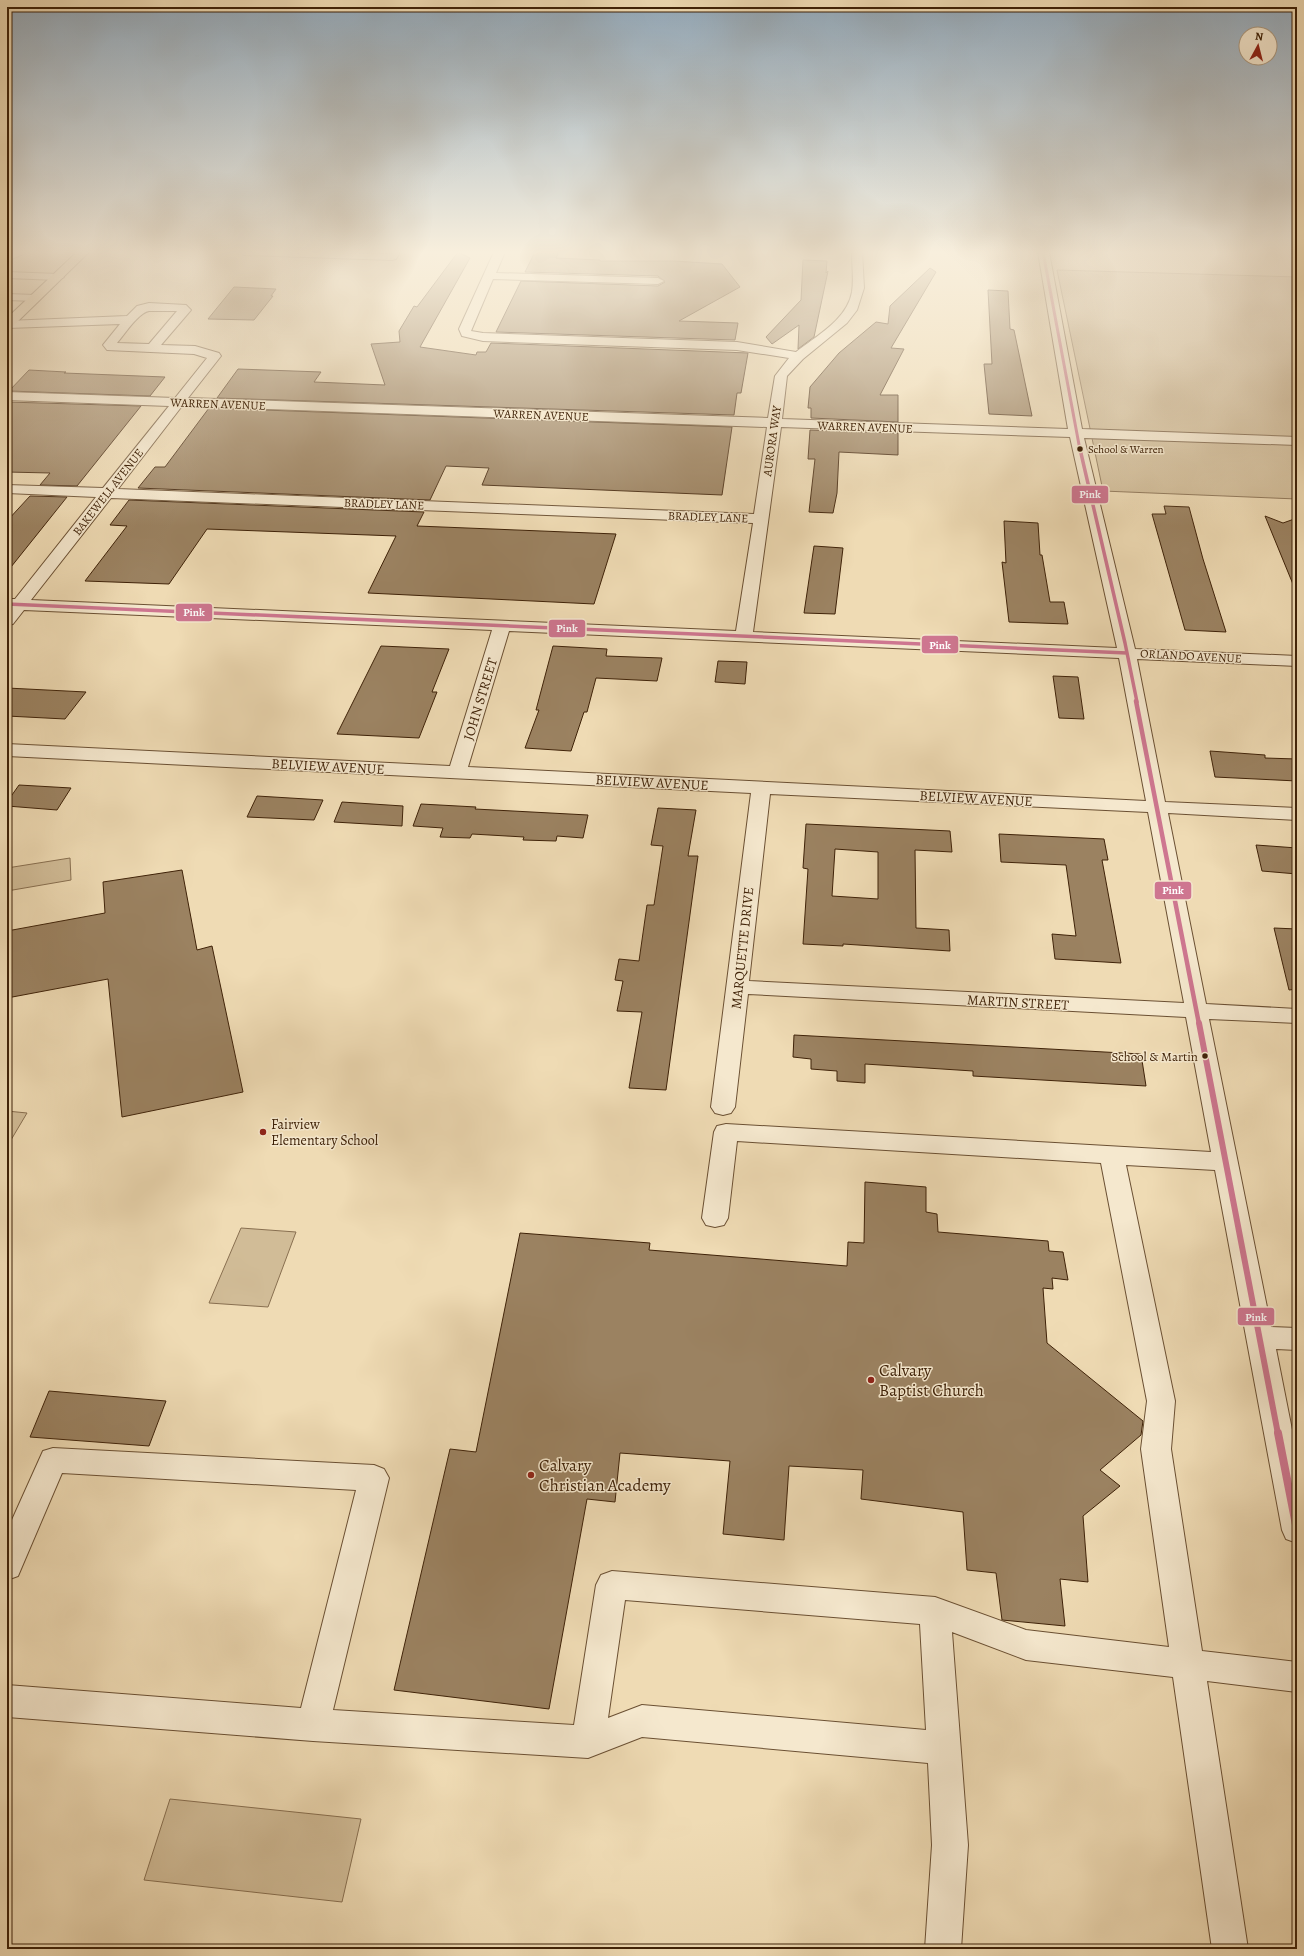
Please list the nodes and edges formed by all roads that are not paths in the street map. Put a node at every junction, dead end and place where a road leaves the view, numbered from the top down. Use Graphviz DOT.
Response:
graph roads {
  1 [pos="110,343"];
  2 [pos="156,343"];
  3 [pos="660,343"];
  4 [pos="815,343"];
  5 [pos="1060,343"];
  6 [pos="152,348"];
  7 [pos="799,356"];
  8 [pos="7,396"];
  9 [pos="178,403"];
  10 [pos="774,424"];
  11 [pos="1076,433"];
  12 [pos="1297,441"];
  13 [pos="7,489"];
  14 [pos="108,493"];
  15 [pos="761,519"];
  16 [pos="13,604"];
  17 [pos="7,620"];
  18 [pos="502,626"];
  19 [pos="744,636"];
  20 [pos="1127,653"];
  21 [pos="1297,661"];
  22 [pos="7,750"];
  23 [pos="457,773"];
  24 [pos="761,788"];
  25 [pos="1156,807"];
  26 [pos="1297,814"];
  27 [pos="738,987"];
  28 [pos="1197,1011"];
  29 [pos="1297,1016"];
  30 [pos="722,1107"];
  31 [pos="1112,1155"];
  32 [pos="1227,1162"];
  33 [pos="715,1218"];
  34 [pos="1260,1337"];
  35 [pos="1297,1339"];
  36 [pos="1291,1468"];
  37 [pos="1297,1530"];
  38 [pos="7,1566"];
  39 [pos="935,1611"];
  40 [pos="1187,1664"];
  41 [pos="1297,1677"];
  42 [pos="7,1701"];
  43 [pos="313,1725"];
  44 [pos="588,1742"];
  45 [pos="944,1748"];
  46 [pos="943,1949"];
  47 [pos="1230,1949"];
  1 -- 6 [label="street"];
  2 -- 6 [label="street"];
  3 -- 7 [label="street"];
  4 -- 7 [label="street, AURORA WAY"];
  5 -- 11 [label="street"];
  6 -- 9 [label="street, BAKEWELL AVENUE"];
  7 -- 10 [label="street, AURORA WAY"];
  8 -- 9 [label="street, WARREN AVENUE"];
  9 -- 10 [label="street, WARREN AVENUE"];
  9 -- 14 [label="street, BAKEWELL AVENUE"];
  10 -- 11 [label="street, WARREN AVENUE"];
  10 -- 15 [label="street, AURORA WAY"];
  11 -- 12 [label="street, WARREN AVENUE"];
  11 -- 20 [label="street"];
  13 -- 14 [label="street, BRADLEY LANE"];
  14 -- 15 [label="street, BRADLEY LANE"];
  14 -- 16 [label="street, BAKEWELL AVENUE"];
  15 -- 19 [label="street, AURORA WAY"];
  16 -- 17 [label="street, BAKEWELL AVENUE"];
  16 -- 18 [label="street, ORLANDO AVENUE"];
  18 -- 19 [label="street, ORLANDO AVENUE"];
  18 -- 23 [label="street, JOHN STREET"];
  19 -- 20 [label="street, ORLANDO AVENUE"];
  20 -- 21 [label="street, ORLANDO AVENUE"];
  20 -- 25 [label="street"];
  22 -- 23 [label="street, BELVIEW AVENUE"];
  23 -- 24 [label="street, BELVIEW AVENUE"];
  24 -- 25 [label="street, BELVIEW AVENUE"];
  24 -- 27 [label="street, MARQUETTE DRIVE"];
  25 -- 26 [label="street, BELVIEW AVENUE"];
  25 -- 28 [label="street"];
  27 -- 28 [label="street, MARTIN STREET"];
  27 -- 30 [label="street, MARQUETTE DRIVE"];
  28 -- 29 [label="street, MARTIN STREET"];
  28 -- 32 [label="street"];
  31 -- 32 [label="street"];
  31 -- 33 [label="street"];
  31 -- 40 [label="street"];
  32 -- 34 [label="street"];
  34 -- 35 [label="street"];
  34 -- 36 [label="street"];
  36 -- 37 [label="street"];
  38 -- 43 [label="street"];
  39 -- 40 [label="street"];
  39 -- 44 [label="street"];
  39 -- 45 [label="street"];
  40 -- 41 [label="street"];
  40 -- 47 [label="street"];
  42 -- 43 [label="street"];
  43 -- 44 [label="street"];
  44 -- 45 [label="street"];
  45 -- 46 [label="street"];
}
